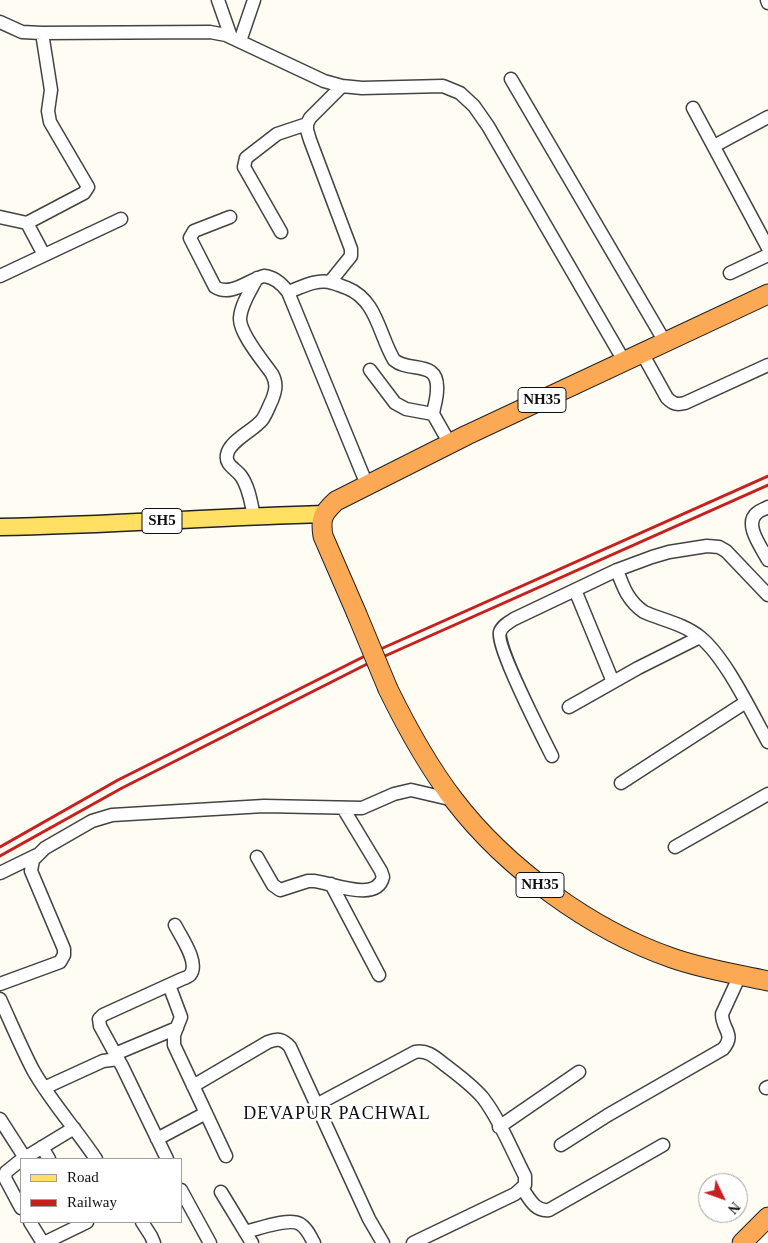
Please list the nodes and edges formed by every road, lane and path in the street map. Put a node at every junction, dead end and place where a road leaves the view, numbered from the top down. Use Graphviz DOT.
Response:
graph roads {
  1 [pos="218,0"];
  2 [pos="254,0"];
  3 [pos="0,22"];
  4 [pos="42,33"];
  5 [pos="236,39"];
  6 [pos="511,79"];
  7 [pos="342,86"];
  8 [pos="693,108"];
  9 [pos="768,117"];
  10 [pos="307,124"];
  11 [pos="714,146"];
  12 [pos="0,217"];
  13 [pos="230,217"];
  14 [pos="121,219"];
  15 [pos="27,223"];
  16 [pos="281,232"];
  17 [pos="768,248"];
  18 [pos="44,255"];
  19 [pos="768,255"];
  20 [pos="730,273"];
  21 [pos="0,276"];
  22 [pos="257,278"];
  23 [pos="330,282"];
  24 [pos="288,292"];
  25 [pos="768,294"];
  26 [pos="665,342"];
  27 [pos="642,353"];
  28 [pos="624,362"];
  29 [pos="768,366"];
  30 [pos="370,370"];
  31 [pos="433,414"];
  32 [pos="450,444"];
  33 [pos="367,485"];
  34 [pos="768,507"];
  35 [pos="323,514"];
  36 [pos="254,516"];
  37 [pos="0,527"];
  38 [pos="768,560"];
  39 [pos="617,570"];
  40 [pos="575,590"];
  41 [pos="768,595"];
  42 [pos="700,637"];
  43 [pos="613,682"];
  44 [pos="746,702"];
  45 [pos="569,707"];
  46 [pos="768,742"];
  47 [pos="552,756"];
  48 [pos="621,783"];
  49 [pos="768,794"];
  50 [pos="454,800"];
  51 [pos="343,808"];
  52 [pos="675,847"];
  53 [pos="36,855"];
  54 [pos="257,857"];
  55 [pos="0,873"];
  56 [pos="331,884"];
  57 [pos="175,925"];
  58 [pos="379,975"];
  59 [pos="740,975"];
  60 [pos="768,981"];
  61 [pos="0,984"];
  62 [pos="169,986"];
  63 [pos="1,1004"];
  64 [pos="177,1028"];
  65 [pos="116,1057"];
  66 [pos="579,1072"];
  67 [pos="194,1086"];
  68 [pos="44,1088"];
  69 [pos="316,1105"];
  70 [pos="206,1113"];
  71 [pos="0,1118"];
  72 [pos="500,1127"];
  73 [pos="74,1128"];
  74 [pos="157,1139"];
  75 [pos="561,1145"];
  76 [pos="662,1145"];
  77 [pos="42,1147"];
  78 [pos="226,1156"];
  79 [pos="22,1158"];
  80 [pos="25,1158"];
  81 [pos="48,1158"];
  82 [pos="95,1158"];
  83 [pos="166,1158"];
  84 [pos="20,1161"];
  85 [pos="522,1188"];
  86 [pos="182,1192"];
  87 [pos="221,1192"];
  88 [pos="20,1206"];
  89 [pos="768,1217"];
  90 [pos="31,1223"];
  91 [pos="84,1223"];
  92 [pos="143,1223"];
  93 [pos="249,1237"];
  94 [pos="43,1243"];
  95 [pos="154,1243"];
  96 [pos="210,1243"];
  97 [pos="314,1243"];
  98 [pos="383,1243"];
  99 [pos="412,1243"];
  100 [pos="742,1243"];
  1 -- 5 [label="street"];
  2 -- 5 [label="street"];
  3 -- 4 [label="street"];
  4 -- 5 [label="street"];
  4 -- 15 [label="street"];
  5 -- 7 [label="street"];
  6 -- 26 [label="street"];
  7 -- 10 [label="street"];
  7 -- 28 [label="street"];
  8 -- 11 [label="street"];
  9 -- 11 [label="street"];
  10 -- 16 [label="street"];
  10 -- 23 [label="street"];
  11 -- 17 [label="street"];
  12 -- 15 [label="street"];
  13 -- 22 [label="street"];
  14 -- 18 [label="street"];
  15 -- 18 [label="street"];
  18 -- 21 [label="street"];
  19 -- 20 [label="street"];
  22 -- 24 [label="street"];
  22 -- 36 [label="street"];
  23 -- 24 [label="street"];
  23 -- 31 [label="street"];
  24 -- 33 [label="street"];
  25 -- 26 [label="highway, NH35"];
  26 -- 27 [label="highway, NH35"];
  27 -- 28 [label="highway, NH35"];
  27 -- 29 [label="street"];
  28 -- 32 [label="highway, NH35"];
  30 -- 31 [label="street"];
  31 -- 32 [label="street"];
  32 -- 33 [label="highway, NH35"];
  33 -- 35 [label="highway, NH35"];
  34 -- 38 [label="street"];
  35 -- 36 [label="main road, SH5"];
  35 -- 50 [label="highway, NH35, bridge"];
  36 -- 37 [label="main road, SH5"];
  39 -- 40 [label="street"];
  39 -- 41 [label="street"];
  39 -- 42 [label="street"];
  40 -- 43 [label="street"];
  40 -- 47 [label="street"];
  42 -- 43 [label="street"];
  42 -- 44 [label="street"];
  43 -- 45 [label="street"];
  44 -- 46 [label="street"];
  44 -- 48 [label="street"];
  49 -- 52 [label="street"];
  50 -- 51 [label="street"];
  50 -- 59 [label="highway, NH35"];
  51 -- 53 [label="street"];
  51 -- 56 [label="street"];
  53 -- 55 [label="street"];
  53 -- 61 [label="street"];
  54 -- 56 [label="street"];
  56 -- 58 [label="street"];
  57 -- 62 [label="street"];
  59 -- 60 [label="highway, NH35"];
  59 -- 75 [label="street"];
  62 -- 64 [label="street"];
  62 -- 65 [label="street"];
  63 -- 68 [label="street"];
  64 -- 65 [label="street"];
  64 -- 67 [label="street"];
  65 -- 68 [label="street"];
  65 -- 74 [label="street"];
  66 -- 72 [label="street"];
  67 -- 69 [label="street"];
  67 -- 70 [label="street"];
  68 -- 73 [label="street"];
  69 -- 72 [label="street"];
  69 -- 98 [label="street"];
  70 -- 74 [label="street"];
  70 -- 78 [label="street"];
  71 -- 79 [label="street"];
  72 -- 85 [label="street"];
  73 -- 77 [label="street"];
  73 -- 82 [label="street"];
  74 -- 83 [label="street"];
  76 -- 85 [label="street"];
  77 -- 80 [label="street"];
  77 -- 81 [label="street"];
  84 -- 88 [label="street"];
  85 -- 99 [label="street"];
  86 -- 96 [label="street"];
  87 -- 93 [label="street"];
  89 -- 100 [label="highway"];
  90 -- 94 [label="street"];
  91 -- 94 [label="street"];
  92 -- 95 [label="street"];
  93 -- 97 [label="street"];
}
